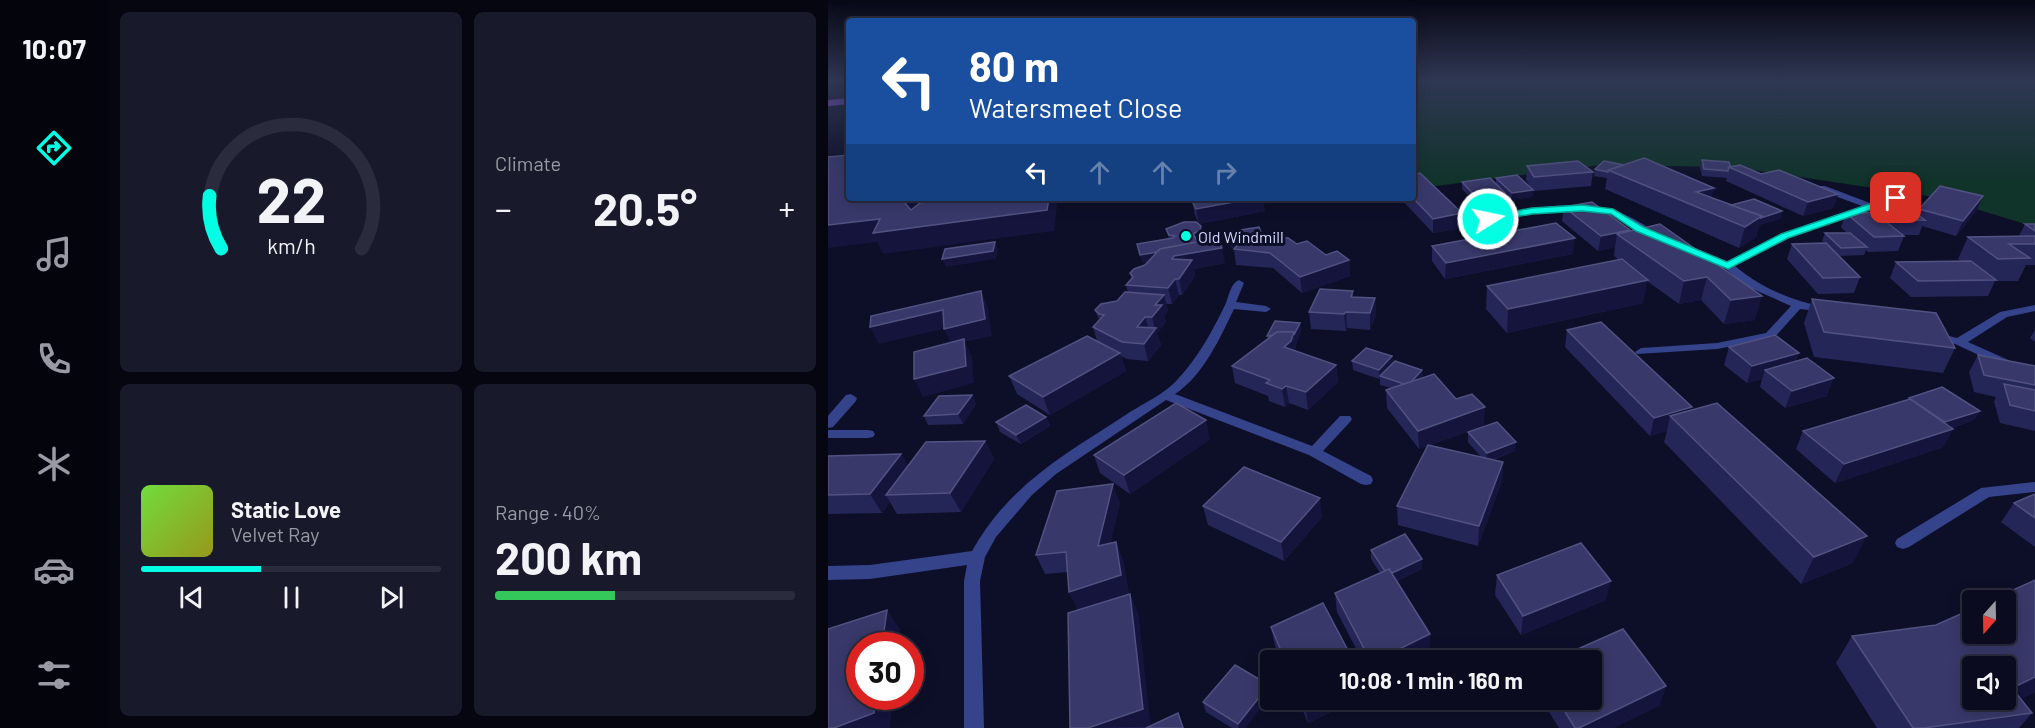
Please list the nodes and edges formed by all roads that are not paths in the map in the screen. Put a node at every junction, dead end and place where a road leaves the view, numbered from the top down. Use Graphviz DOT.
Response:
graph roads {
  1 [pos="1818,186"];
  2 [pos="1896,198"];
  3 [pos="1869,206"];
  4 [pos="1488,219"];
  5 [pos="1662,238"];
  6 [pos="1684,248"];
  7 [pos="1728,266"];
  8 [pos="1239,283"];
  9 [pos="1231,305"];
  10 [pos="1798,305"];
  11 [pos="2035,308"];
  12 [pos="1266,309"];
  13 [pos="1830,311"];
  14 [pos="1927,334"];
  15 [pos="1959,342"];
  16 [pos="1641,352"];
  17 [pos="2035,377"];
  18 [pos="1166,395"];
  19 [pos="851,398"];
  20 [pos="1345,419"];
  21 [pos="828,424"];
  22 [pos="828,434"];
  23 [pos="868,434"];
  24 [pos="1314,452"];
  25 [pos="1366,480"];
  26 [pos="2035,488"];
  27 [pos="1903,543"];
  28 [pos="976,557"];
  29 [pos="828,573"];
  30 [pos="974,728"];
  1 -- 3 [label="street"];
  2 -- 3 [label="street"];
  3 -- 7 [label="street"];
  4 -- 5 [label="street"];
  6 -- 7 [label="street"];
  7 -- 10 [label="street"];
  8 -- 9 [label="street"];
  9 -- 12 [label="street"];
  9 -- 18 [label="street"];
  10 -- 13 [label="street"];
  10 -- 16 [label="street"];
  11 -- 15 [label="street"];
  14 -- 15 [label="street"];
  15 -- 17 [label="street"];
  18 -- 24 [label="street"];
  18 -- 28 [label="street"];
  19 -- 21 [label="street"];
  20 -- 24 [label="street"];
  22 -- 23 [label="street"];
  24 -- 25 [label="street"];
  26 -- 27 [label="street"];
  28 -- 29 [label="street"];
  28 -- 30 [label="street"];
}
